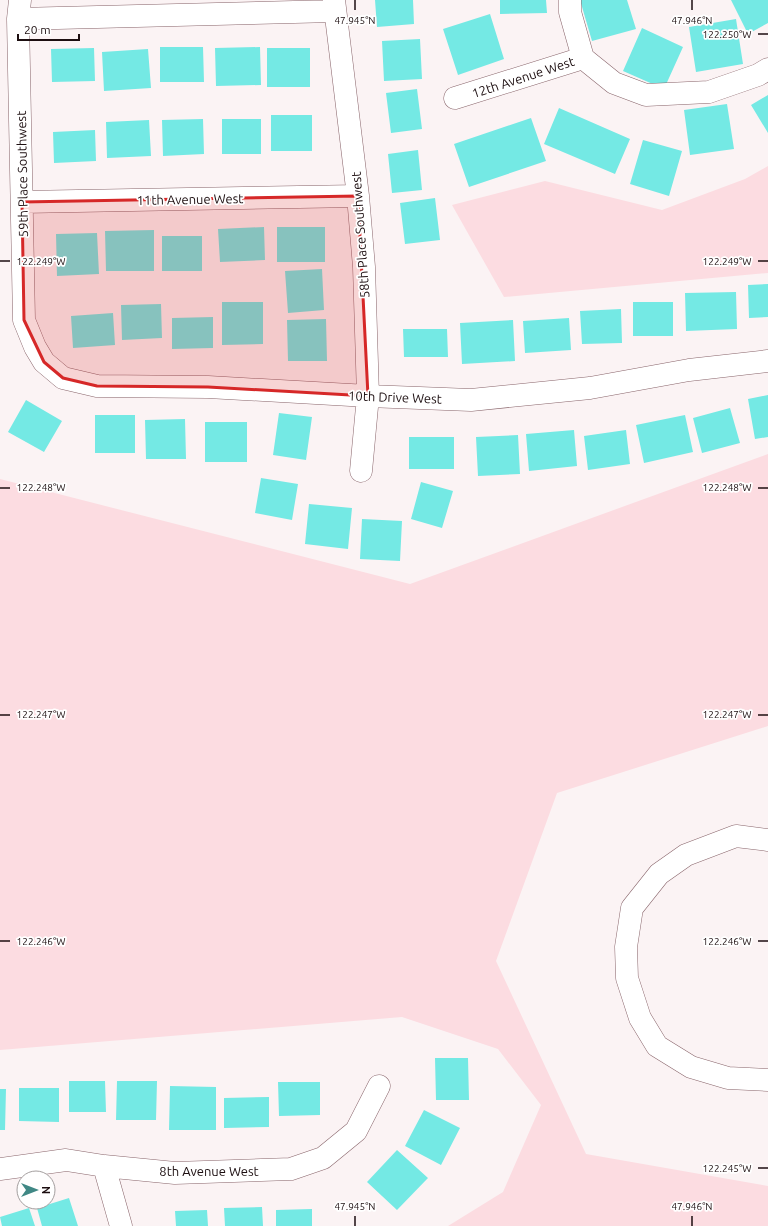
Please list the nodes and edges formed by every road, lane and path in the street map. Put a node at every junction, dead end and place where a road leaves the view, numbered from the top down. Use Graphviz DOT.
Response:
graph roads {
  1 [pos="570,0"];
  2 [pos="334,6"];
  3 [pos="19,9"];
  4 [pos="583,58"];
  5 [pos="768,69"];
  6 [pos="455,98"];
  7 [pos="358,196"];
  8 [pos="22,202"];
  9 [pos="35,347"];
  10 [pos="768,361"];
  11 [pos="368,396"];
  12 [pos="361,471"];
  13 [pos="768,840"];
  14 [pos="768,1080"];
  15 [pos="379,1086"];
  16 [pos="104,1166"];
  17 [pos="0,1168"];
  18 [pos="121,1226"];
  1 -- 4 [label="street"];
  2 -- 3 [label="street"];
  2 -- 7 [label="street, 58th Place Southwest"];
  3 -- 8 [label="street, 59th Place Southwest"];
  4 -- 5 [label="street, 12th Avenue West"];
  4 -- 6 [label="street, 12th Avenue West"];
  7 -- 8 [label="street, 11th Avenue West"];
  7 -- 11 [label="street, 58th Place Southwest"];
  8 -- 9 [label="street, 59th Place Southwest"];
  9 -- 11 [label="street, 10th Drive West"];
  10 -- 11 [label="street, 10th Drive West"];
  11 -- 12 [label="street, 58th Place Southwest"];
  13 -- 14 [label="street"];
  15 -- 16 [label="street, 8th Avenue West"];
  16 -- 17 [label="street, 8th Avenue West"];
  16 -- 18 [label="street"];
}
